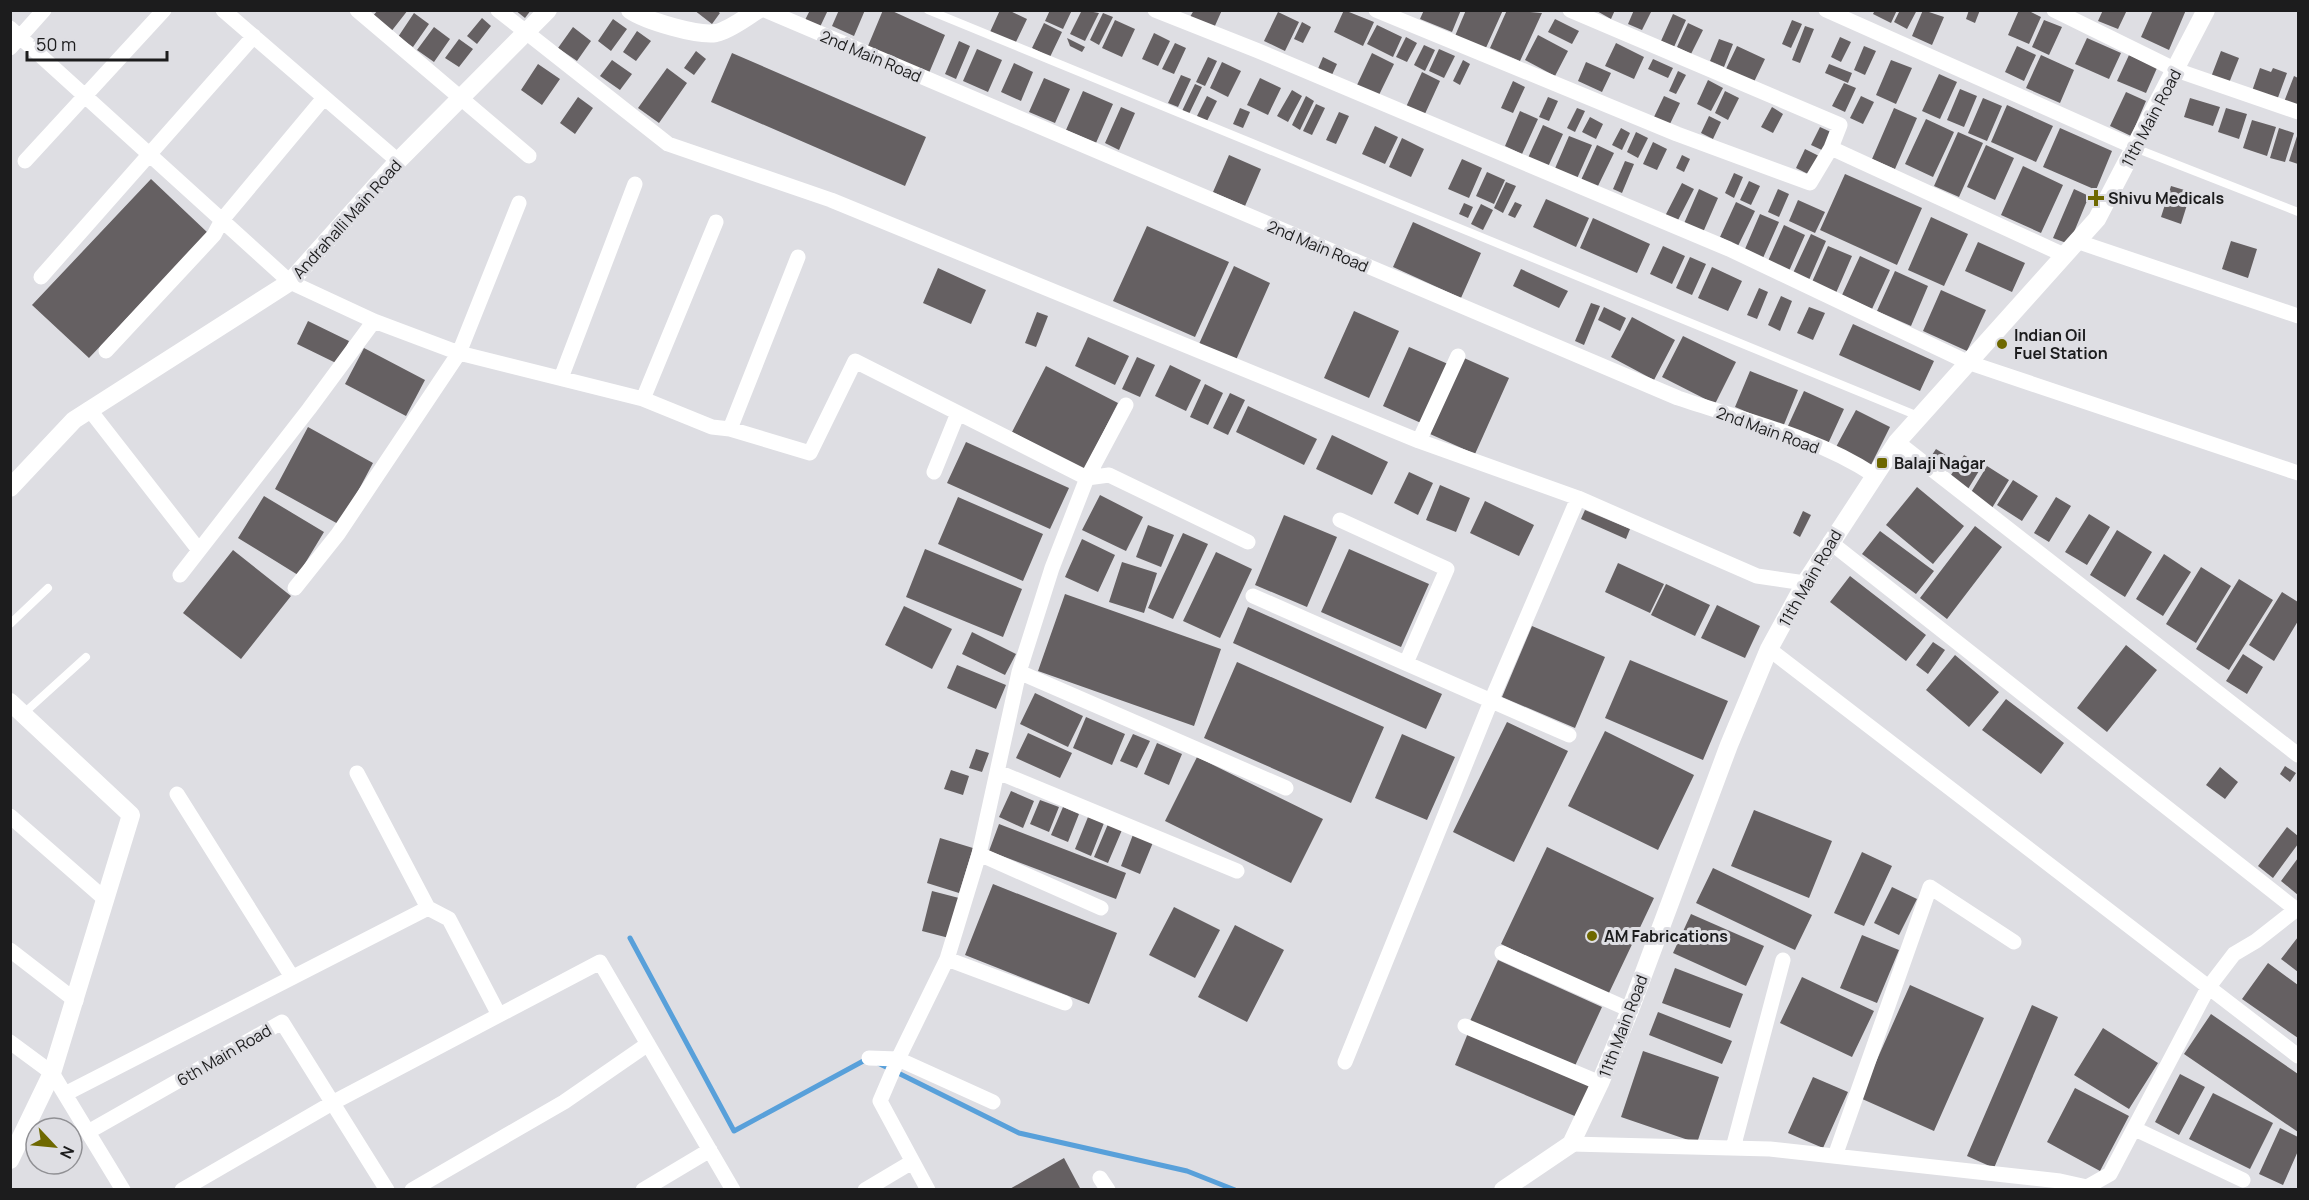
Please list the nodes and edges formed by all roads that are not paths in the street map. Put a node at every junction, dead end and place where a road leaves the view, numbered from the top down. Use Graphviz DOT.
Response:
graph roads {
  1 [pos="44,10"];
  2 [pos="164,10"];
  3 [pos="223,10"];
  4 [pos="357,10"];
  5 [pos="498,10"];
  6 [pos="548,10"];
  7 [pos="630,10"];
  8 [pos="758,10"];
  9 [pos="765,10"];
  10 [pos="928,10"];
  11 [pos="1155,10"];
  12 [pos="1376,10"];
  13 [pos="1570,10"];
  14 [pos="1826,10"];
  15 [pos="2054,10"];
  16 [pos="2206,10"];
  17 [pos="658,16"];
  18 [pos="2083,17"];
  19 [pos="526,34"];
  20 [pos="254,36"];
  21 [pos="14,38"];
  22 [pos="2176,70"];
  23 [pos="86,95"];
  24 [pos="460,98"];
  25 [pos="323,99"];
  26 [pos="2298,111"];
  27 [pos="2134,147"];
  28 [pos="1832,148"];
  29 [pos="151,155"];
  30 [pos="529,156"];
  31 [pos="25,161"];
  32 [pos="398,161"];
  33 [pos="635,184"];
  34 [pos="519,203"];
  35 [pos="2298,212"];
  36 [pos="222,220"];
  37 [pos="716,222"];
  38 [pos="2070,248"];
  39 [pos="798,257"];
  40 [pos="41,277"];
  41 [pos="290,282"];
  42 [pos="2298,316"];
  43 [pos="374,321"];
  44 [pos="106,351"];
  45 [pos="459,352"];
  46 [pos="1458,356"];
  47 [pos="1967,362"];
  48 [pos="561,378"];
  49 [pos="643,399"];
  50 [pos="1126,405"];
  51 [pos="89,410"];
  52 [pos="958,413"];
  53 [pos="1920,417"];
  54 [pos="730,429"];
  55 [pos="1419,441"];
  56 [pos="1897,442"];
  57 [pos="934,472"];
  58 [pos="2298,473"];
  59 [pos="1874,475"];
  60 [pos="1087,478"];
  61 [pos="10,488"];
  62 [pos="1578,498"];
  63 [pos="1340,520"];
  64 [pos="1248,542"];
  65 [pos="1830,542"];
  66 [pos="198,549"];
  67 [pos="180,575"];
  68 [pos="1805,583"];
  69 [pos="48,588"];
  70 [pos="295,588"];
  71 [pos="1253,596"];
  72 [pos="10,624"];
  73 [pos="1769,649"];
  74 [pos="86,657"];
  75 [pos="1406,663"];
  76 [pos="1019,672"];
  77 [pos="1491,701"];
  78 [pos="17,708"];
  79 [pos="1569,735"];
  80 [pos="2298,755"];
  81 [pos="998,772"];
  82 [pos="357,773"];
  83 [pos="1286,788"];
  84 [pos="177,794"];
  85 [pos="10,816"];
  86 [pos="979,854"];
  87 [pos="1237,871"];
  88 [pos="106,900"];
  89 [pos="428,908"];
  90 [pos="1101,908"];
  91 [pos="2298,910"];
  92 [pos="2014,942"];
  93 [pos="10,950"];
  94 [pos="1502,953"];
  95 [pos="947,959"];
  96 [pos="1783,960"];
  97 [pos="292,977"];
  98 [pos="2208,988"];
  99 [pos="76,1001"];
  100 [pos="1065,1003"];
  101 [pos="1630,1010"];
  102 [pos="499,1015"];
  103 [pos="1465,1026"];
  104 [pos="10,1042"];
  105 [pos="648,1044"];
  106 [pos="2298,1056"];
  107 [pos="869,1058"];
  108 [pos="898,1059"];
  109 [pos="1345,1062"];
  110 [pos="52,1073"];
  111 [pos="1600,1083"];
  112 [pos="65,1094"];
  113 [pos="334,1102"];
  114 [pos="993,1102"];
  115 [pos="2135,1129"];
  116 [pos="88,1132"];
  117 [pos="1571,1144"];
  118 [pos="1733,1148"];
  119 [pos="710,1150"];
  120 [pos="1835,1156"];
  121 [pos="10,1160"];
  122 [pos="912,1162"];
  123 [pos="2243,1180"];
  124 [pos="123,1190"];
  125 [pos="182,1190"];
  126 [pos="387,1190"];
  127 [pos="412,1190"];
  128 [pos="643,1190"];
  129 [pos="733,1190"];
  130 [pos="865,1190"];
  131 [pos="928,1190"];
  132 [pos="1503,1190"];
  1 -- 21 [label="street"];
  2 -- 23 [label="street"];
  3 -- 20 [label="street"];
  4 -- 24 [label="street"];
  5 -- 19 [label="street"];
  6 -- 19 [label="street, Andrahalli Main Road"];
  7 -- 17 [label="street"];
  8 -- 17 [label="street"];
  9 -- 59 [label="street, 2nd Main Road"];
  10 -- 53 [label="lane"];
  11 -- 47 [label="street"];
  12 -- 28 [label="street"];
  13 -- 28 [label="street"];
  14 -- 27 [label="street"];
  15 -- 18 [label="street"];
  16 -- 22 [label="street, 11th Main Road"];
  18 -- 22 [label="street"];
  19 -- 24 [label="street, Andrahalli Main Road"];
  19 -- 55 [label="street"];
  20 -- 25 [label="street"];
  20 -- 29 [label="street"];
  21 -- 23 [label="street"];
  22 -- 26 [label="street"];
  22 -- 27 [label="street, 11th Main Road"];
  23 -- 29 [label="street"];
  23 -- 31 [label="street"];
  24 -- 30 [label="street"];
  24 -- 32 [label="street, Andrahalli Main Road"];
  25 -- 32 [label="street"];
  25 -- 36 [label="street"];
  27 -- 35 [label="lane"];
  27 -- 38 [label="street, 11th Main Road"];
  28 -- 38 [label="street"];
  29 -- 36 [label="street"];
  29 -- 40 [label="street"];
  32 -- 41 [label="street, Andrahalli Main Road"];
  33 -- 48 [label="street"];
  34 -- 45 [label="street"];
  36 -- 41 [label="street"];
  36 -- 44 [label="street"];
  37 -- 49 [label="street"];
  38 -- 42 [label="street"];
  38 -- 47 [label="street, 11th Main Road"];
  39 -- 54 [label="street"];
  41 -- 43 [label="street"];
  41 -- 51 [label="street, Andrahalli Main Road"];
  43 -- 45 [label="street"];
  43 -- 66 [label="street"];
  45 -- 48 [label="street"];
  45 -- 70 [label="street"];
  46 -- 55 [label="street"];
  47 -- 53 [label="street, 11th Main Road"];
  47 -- 58 [label="street"];
  48 -- 49 [label="street"];
  49 -- 54 [label="street"];
  50 -- 60 [label="street"];
  51 -- 61 [label="street, Andrahalli Main Road"];
  51 -- 66 [label="street"];
  52 -- 54 [label="street"];
  52 -- 57 [label="street"];
  52 -- 60 [label="street"];
  53 -- 56 [label="street, 11th Main Road"];
  55 -- 62 [label="street"];
  56 -- 59 [label="street, 11th Main Road"];
  56 -- 80 [label="street"];
  59 -- 65 [label="street, 11th Main Road"];
  60 -- 64 [label="street"];
  60 -- 76 [label="street"];
  62 -- 68 [label="street"];
  62 -- 77 [label="street"];
  63 -- 75 [label="street"];
  65 -- 68 [label="street, 11th Main Road"];
  65 -- 91 [label="street"];
  66 -- 67 [label="street"];
  68 -- 73 [label="street, 11th Main Road"];
  69 -- 72 [label="lane"];
  71 -- 75 [label="street"];
  73 -- 98 [label="street"];
  73 -- 101 [label="street, 11th Main Road"];
  74 -- 78 [label="lane"];
  75 -- 77 [label="street"];
  76 -- 81 [label="street"];
  76 -- 83 [label="street"];
  77 -- 79 [label="street"];
  77 -- 109 [label="street"];
  78 -- 88 [label="street"];
  81 -- 86 [label="street"];
  81 -- 87 [label="street"];
  82 -- 89 [label="street"];
  84 -- 97 [label="street"];
  85 -- 88 [label="street"];
  86 -- 90 [label="street"];
  86 -- 95 [label="street"];
  88 -- 99 [label="street"];
  89 -- 97 [label="street"];
  89 -- 102 [label="street"];
  91 -- 98 [label="street"];
  92 -- 120 [label="street"];
  93 -- 99 [label="street"];
  94 -- 101 [label="street"];
  95 -- 100 [label="street"];
  95 -- 108 [label="street"];
  96 -- 118 [label="street"];
  97 -- 112 [label="street"];
  98 -- 106 [label="street"];
  98 -- 115 [label="street"];
  99 -- 110 [label="street"];
  101 -- 111 [label="street, 11th Main Road"];
  102 -- 105 [label="street"];
  102 -- 113 [label="street"];
  103 -- 111 [label="street"];
  104 -- 110 [label="street"];
  105 -- 119 [label="street"];
  105 -- 127 [label="street"];
  107 -- 108 [label="street"];
  108 -- 114 [label="street"];
  108 -- 122 [label="street"];
  110 -- 112 [label="street"];
  110 -- 121 [label="street"];
  111 -- 117 [label="street, 11th Main Road"];
  112 -- 116 [label="street"];
  113 -- 116 [label="street, 6th Main Road"];
  113 -- 125 [label="street"];
  113 -- 126 [label="street, 6th Main Road"];
  115 -- 120 [label="street"];
  115 -- 123 [label="street"];
  116 -- 124 [label="street"];
  117 -- 118 [label="street"];
  117 -- 132 [label="street"];
  118 -- 120 [label="street"];
  119 -- 128 [label="street"];
  119 -- 129 [label="street"];
  122 -- 130 [label="street"];
  122 -- 131 [label="street"];
}
